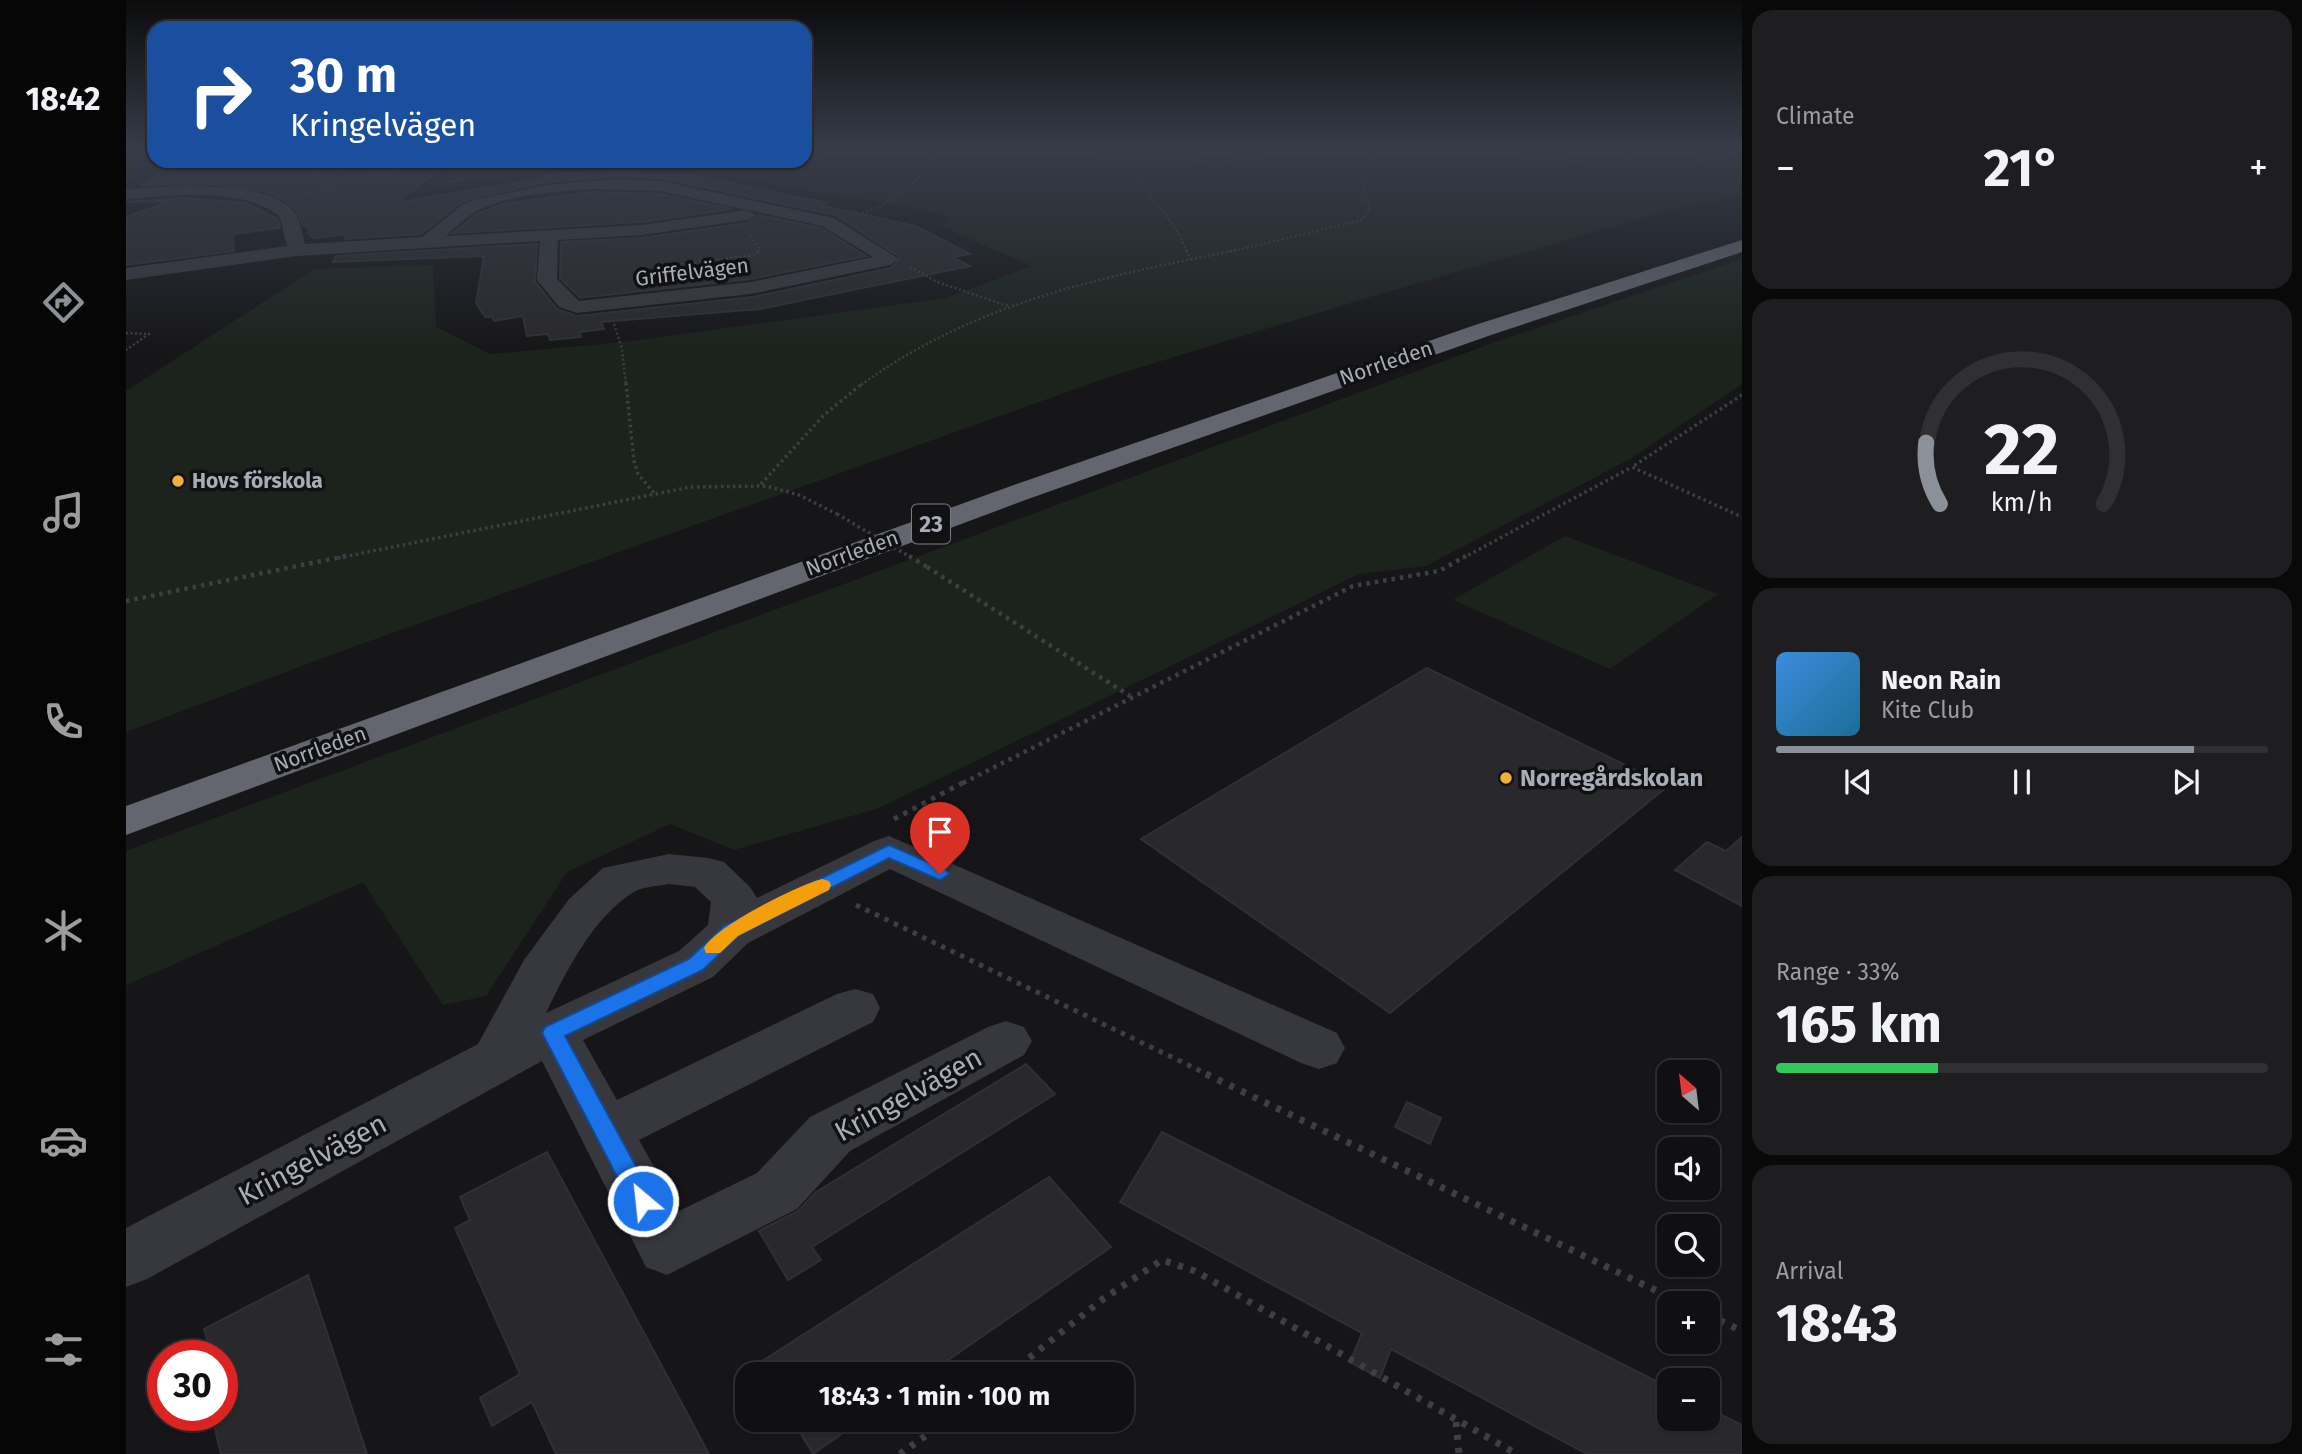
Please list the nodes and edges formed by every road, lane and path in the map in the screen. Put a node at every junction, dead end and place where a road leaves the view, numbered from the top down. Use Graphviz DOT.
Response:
graph roads {
  1 [pos="288,216"];
  2 [pos="459,216"];
  3 [pos="737,216"];
  4 [pos="795,216"];
  5 [pos="850,216"];
  6 [pos="1165,216"];
  7 [pos="1365,216"];
  8 [pos="723,218"];
  9 [pos="828,222"];
  10 [pos="292,230"];
  11 [pos="269,233"];
  12 [pos="549,236"];
  13 [pos="1742,238"];
  14 [pos="427,242"];
  15 [pos="1742,246"];
  16 [pos="297,250"];
  17 [pos="245,257"];
  18 [pos="890,259"];
  19 [pos="1191,260"];
  20 [pos="126,274"];
  21 [pos="204,281"];
  22 [pos="665,299"];
  23 [pos="605,306"];
  24 [pos="1008,306"];
  25 [pos="126,333"];
  26 [pos="126,350"];
  27 [pos="1742,395"];
  28 [pos="1632,467"];
  29 [pos="761,484"];
  30 [pos="654,493"];
  31 [pos="1742,517"];
  32 [pos="126,601"];
  33 [pos="1130,696"];
  34 [pos="126,799"];
  35 [pos="126,821"];
  36 [pos="888,823"];
  37 [pos="819,887"];
  38 [pos="731,931"];
  39 [pos="855,1008"];
  40 [pos="553,1033"];
  41 [pos="1006,1041"];
  42 [pos="1319,1048"];
  43 [pos="497,1059"];
  44 [pos="606,1131"];
  45 [pos="126,1259"];
  46 [pos="1657,1291"];
  47 [pos="1720,1321"];
  48 [pos="1742,1331"];
  49 [pos="1024,1362"];
  50 [pos="1456,1421"];
  51 [pos="930,1432"];
  52 [pos="900,1454"];
  53 [pos="1459,1454"];
  54 [pos="1517,1454"];
  1 -- 10 [label="street"];
  2 -- 14 [label="street"];
  3 -- 8 [label="street"];
  4 -- 9 [label="street"];
  5 -- 9 [label="path"];
  6 -- 19 [label="path"];
  7 -- 19 [label="path"];
  8 -- 12 [label="street"];
  8 -- 22 [label="path"];
  9 -- 18 [label="street"];
  10 -- 11 [label="street"];
  10 -- 16 [label="street"];
  12 -- 14 [label="street"];
  12 -- 23 [label="street, Griffelvägen"];
  13 -- 34 [label="highway, Norrleden / 23"];
  14 -- 16 [label="street"];
  15 -- 35 [label="highway, Norrleden / 23"];
  16 -- 17 [label="street"];
  17 -- 20 [label="street"];
  17 -- 21 [label="street"];
  18 -- 22 [label="street, Griffelvägen"];
  18 -- 24 [label="path"];
  19 -- 24 [label="path"];
  22 -- 23 [label="street, Griffelvägen"];
  23 -- 30 [label="path"];
  24 -- 29 [label="path"];
  25 -- 26 [label="path"];
  27 -- 28 [label="path"];
  28 -- 31 [label="path"];
  28 -- 33 [label="path"];
  29 -- 30 [label="path"];
  29 -- 33 [label="path, bridge"];
  30 -- 32 [label="path"];
  33 -- 36 [label="path"];
  37 -- 38 [label="street, Kringelvägen"];
  37 -- 42 [label="street, Kringelvägen"];
  37 -- 46 [label="path"];
  38 -- 40 [label="street, Kringelvägen"];
  38 -- 43 [label="street"];
  39 -- 44 [label="street"];
  40 -- 43 [label="street, Kringelvägen"];
  40 -- 44 [label="street, Kringelvägen"];
  41 -- 44 [label="street, Kringelvägen"];
  43 -- 45 [label="street, Kringelvägen"];
  47 -- 48 [label="path"];
  49 -- 50 [label="path"];
  50 -- 53 [label="path"];
  50 -- 54 [label="path"];
  51 -- 52 [label="path"];
}
